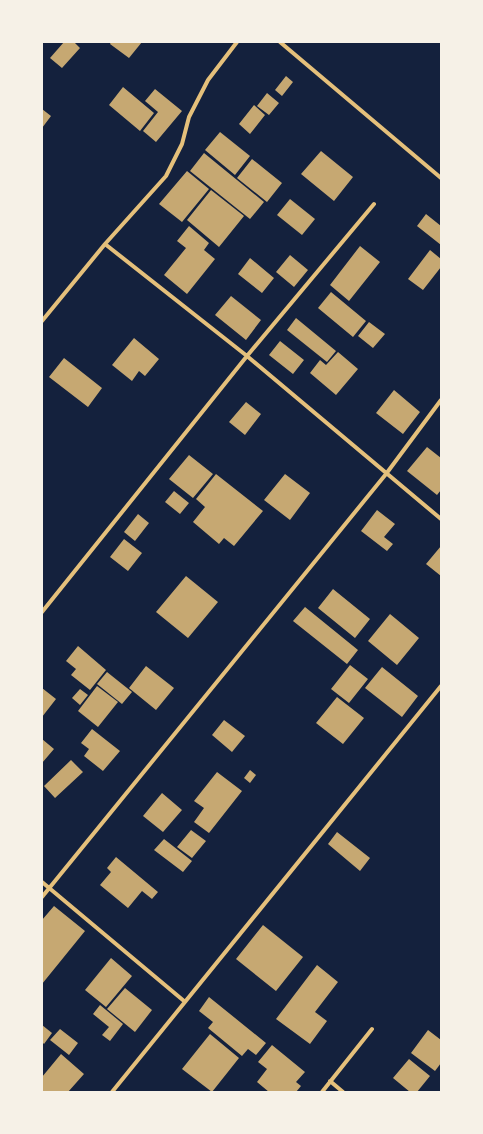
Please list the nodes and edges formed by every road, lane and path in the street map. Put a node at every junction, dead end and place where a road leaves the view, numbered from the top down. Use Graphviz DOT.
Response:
graph roads {
  1 [pos="237,42"];
  2 [pos="280,42"];
  3 [pos="441,178"];
  4 [pos="374,204"];
  5 [pos="105,244"];
  6 [pos="42,320"];
  7 [pos="247,356"];
  8 [pos="441,400"];
  9 [pos="386,474"];
  10 [pos="441,519"];
  11 [pos="42,612"];
  12 [pos="441,686"];
  13 [pos="42,882"];
  14 [pos="49,888"];
  15 [pos="42,897"];
  16 [pos="184,1001"];
  17 [pos="372,1029"];
  18 [pos="330,1082"];
  19 [pos="112,1092"];
  20 [pos="322,1092"];
  21 [pos="343,1092"];
  1 -- 5 [label="street"];
  2 -- 3 [label="street"];
  4 -- 7 [label="street"];
  5 -- 6 [label="street"];
  5 -- 7 [label="street"];
  7 -- 9 [label="street"];
  7 -- 11 [label="street"];
  8 -- 9 [label="street"];
  9 -- 10 [label="street"];
  9 -- 14 [label="street"];
  12 -- 16 [label="street"];
  13 -- 14 [label="street"];
  14 -- 15 [label="street"];
  14 -- 16 [label="street"];
  16 -- 19 [label="street"];
  17 -- 18 [label="street"];
  18 -- 20 [label="street"];
  18 -- 21 [label="street"];
}
